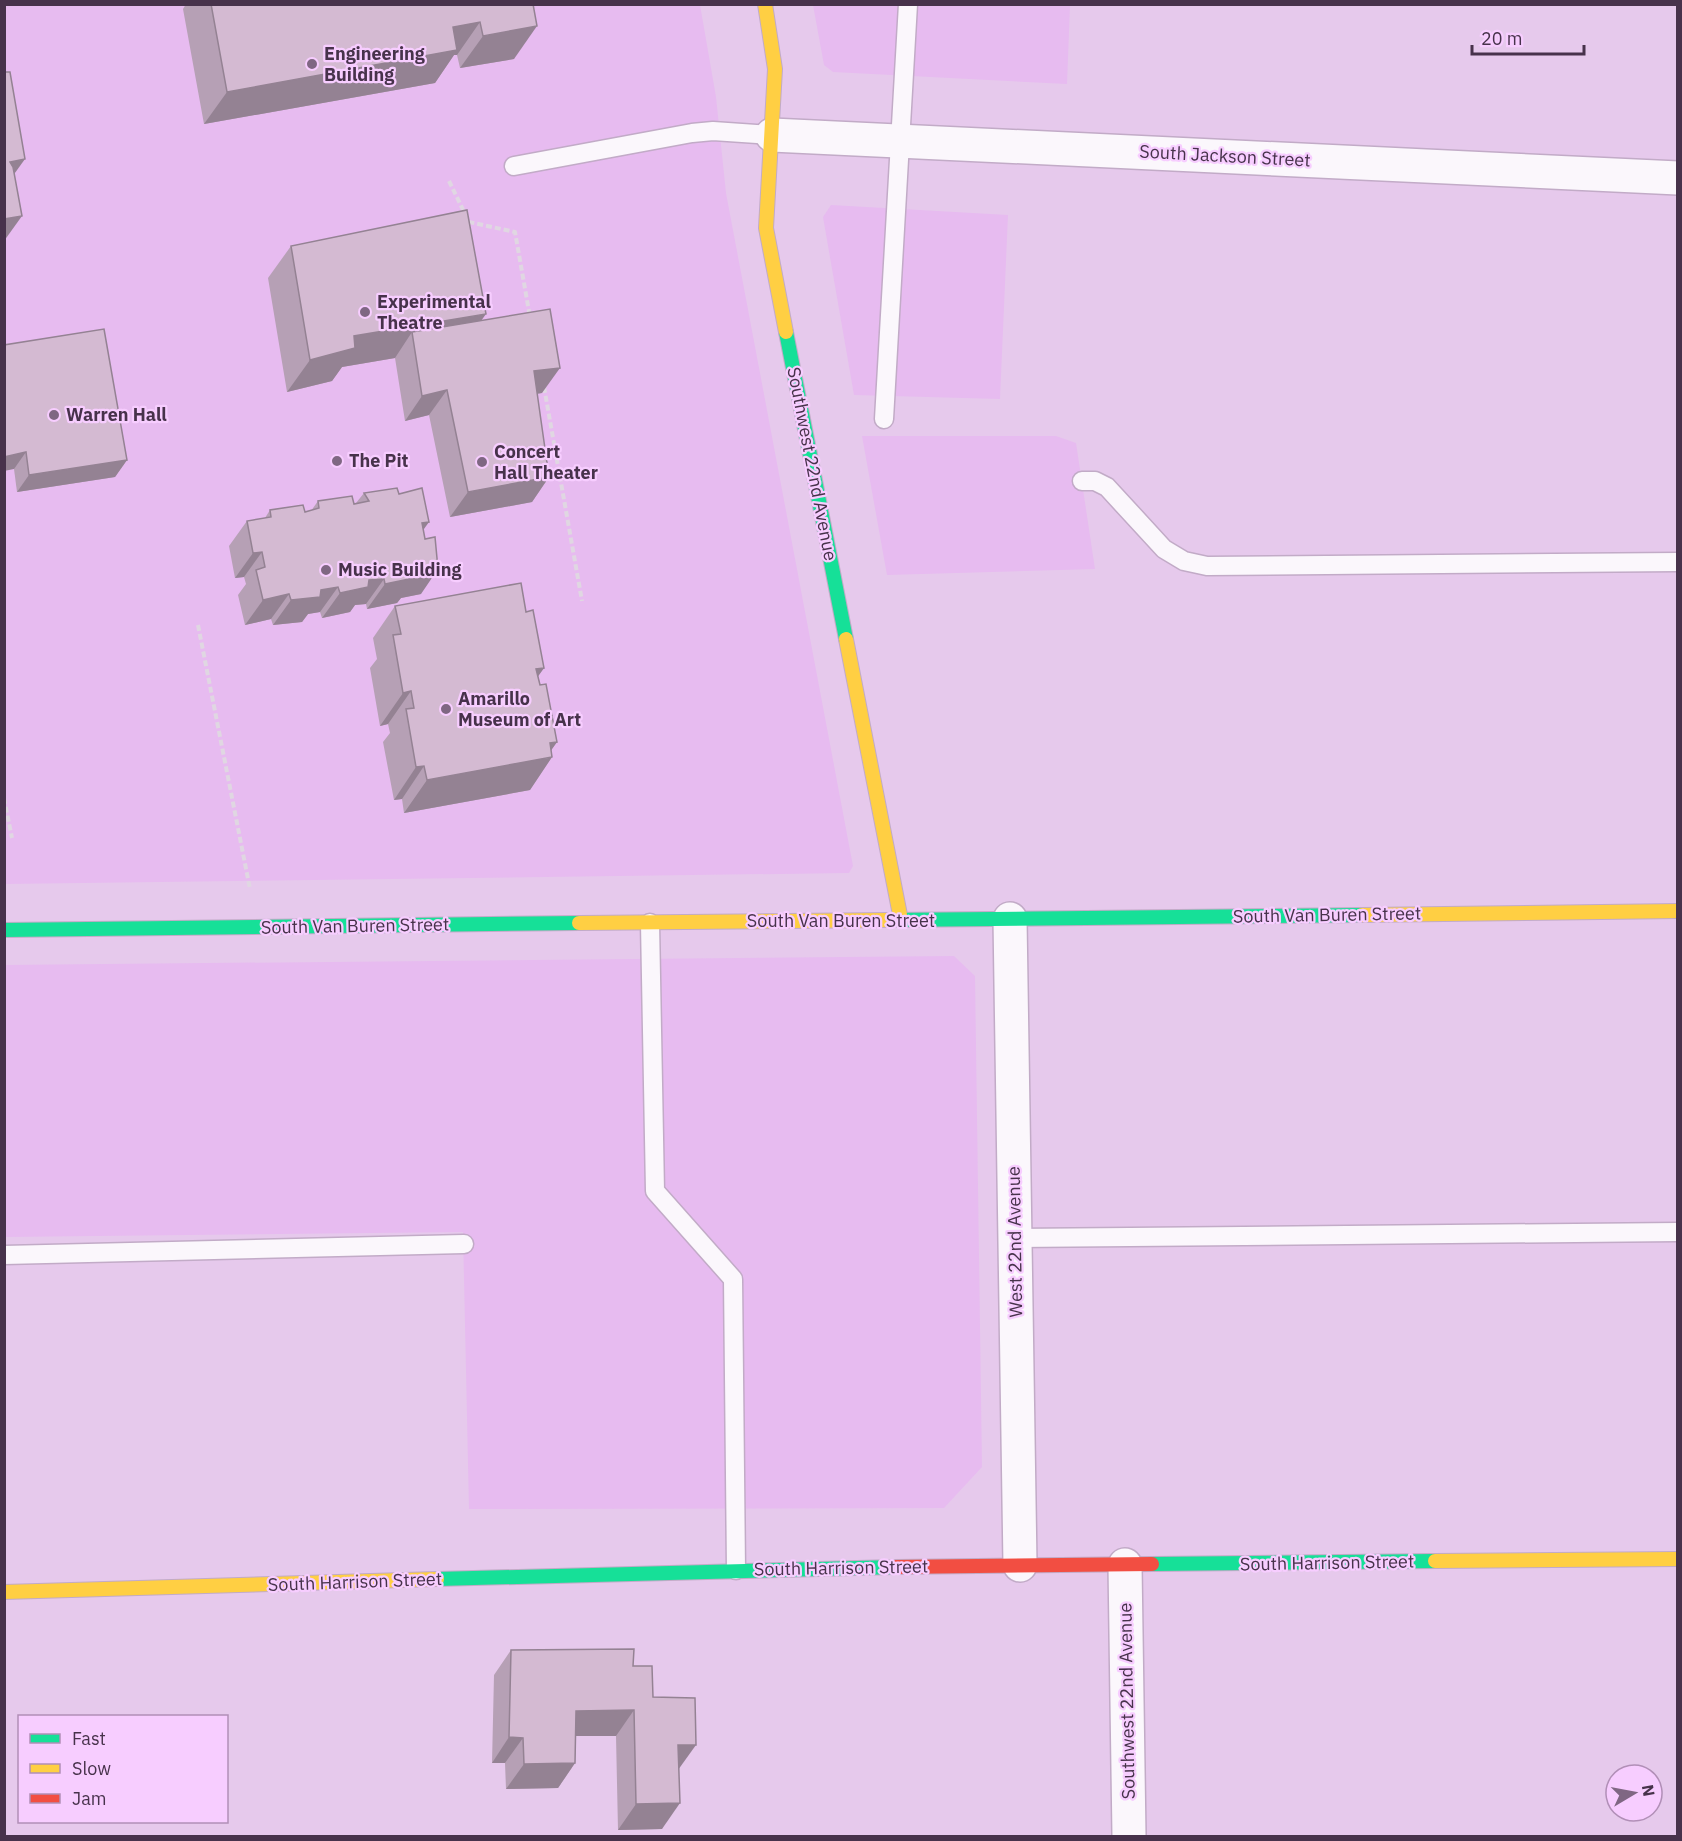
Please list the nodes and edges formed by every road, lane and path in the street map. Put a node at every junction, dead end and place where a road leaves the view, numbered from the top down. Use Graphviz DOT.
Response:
graph roads {
  1 [pos="765,4"];
  2 [pos="908,4"];
  3 [pos="772,135"];
  4 [pos="900,141"];
  5 [pos="514,166"];
  6 [pos="1677,178"];
  7 [pos="449,181"];
  8 [pos="531,323"];
  9 [pos="543,380"];
  10 [pos="884,419"];
  11 [pos="1082,481"];
  12 [pos="1677,562"];
  13 [pos="582,601"];
  14 [pos="198,625"];
  15 [pos="4,798"];
  16 [pos="12,838"];
  17 [pos="250,889"];
  18 [pos="1677,911"];
  19 [pos="1010,919"];
  20 [pos="901,920"];
  21 [pos="650,923"];
  22 [pos="4,930"];
  23 [pos="1677,1232"];
  24 [pos="1014,1238"];
  25 [pos="464,1244"];
  26 [pos="4,1255"];
  27 [pos="1677,1559"];
  28 [pos="1020,1565"];
  29 [pos="1125,1565"];
  30 [pos="736,1570"];
  31 [pos="4,1592"];
  32 [pos="1129,1836"];
  1 -- 3 [label="street, Southwest 22nd Avenue"];
  2 -- 4 [label="lane"];
  3 -- 4 [label="street, South Jackson Street"];
  3 -- 5 [label="lane"];
  3 -- 20 [label="street, Southwest 22nd Avenue"];
  4 -- 6 [label="street, South Jackson Street"];
  4 -- 10 [label="lane"];
  7 -- 8 [label="path"];
  9 -- 13 [label="path"];
  11 -- 12 [label="lane"];
  14 -- 17 [label="path"];
  15 -- 16 [label="path"];
  18 -- 19 [label="street, South Van Buren Street"];
  19 -- 20 [label="street, South Van Buren Street"];
  19 -- 24 [label="street, West 22nd Avenue"];
  20 -- 21 [label="street, South Van Buren Street"];
  21 -- 22 [label="street, South Van Buren Street"];
  21 -- 30 [label="lane"];
  23 -- 24 [label="lane"];
  24 -- 28 [label="street, West 22nd Avenue"];
  25 -- 26 [label="lane"];
  27 -- 29 [label="street, South Harrison Street"];
  28 -- 29 [label="street, South Harrison Street"];
  28 -- 30 [label="street, South Harrison Street"];
  29 -- 32 [label="street, Southwest 22nd Avenue"];
  30 -- 31 [label="street, South Harrison Street"];
}
